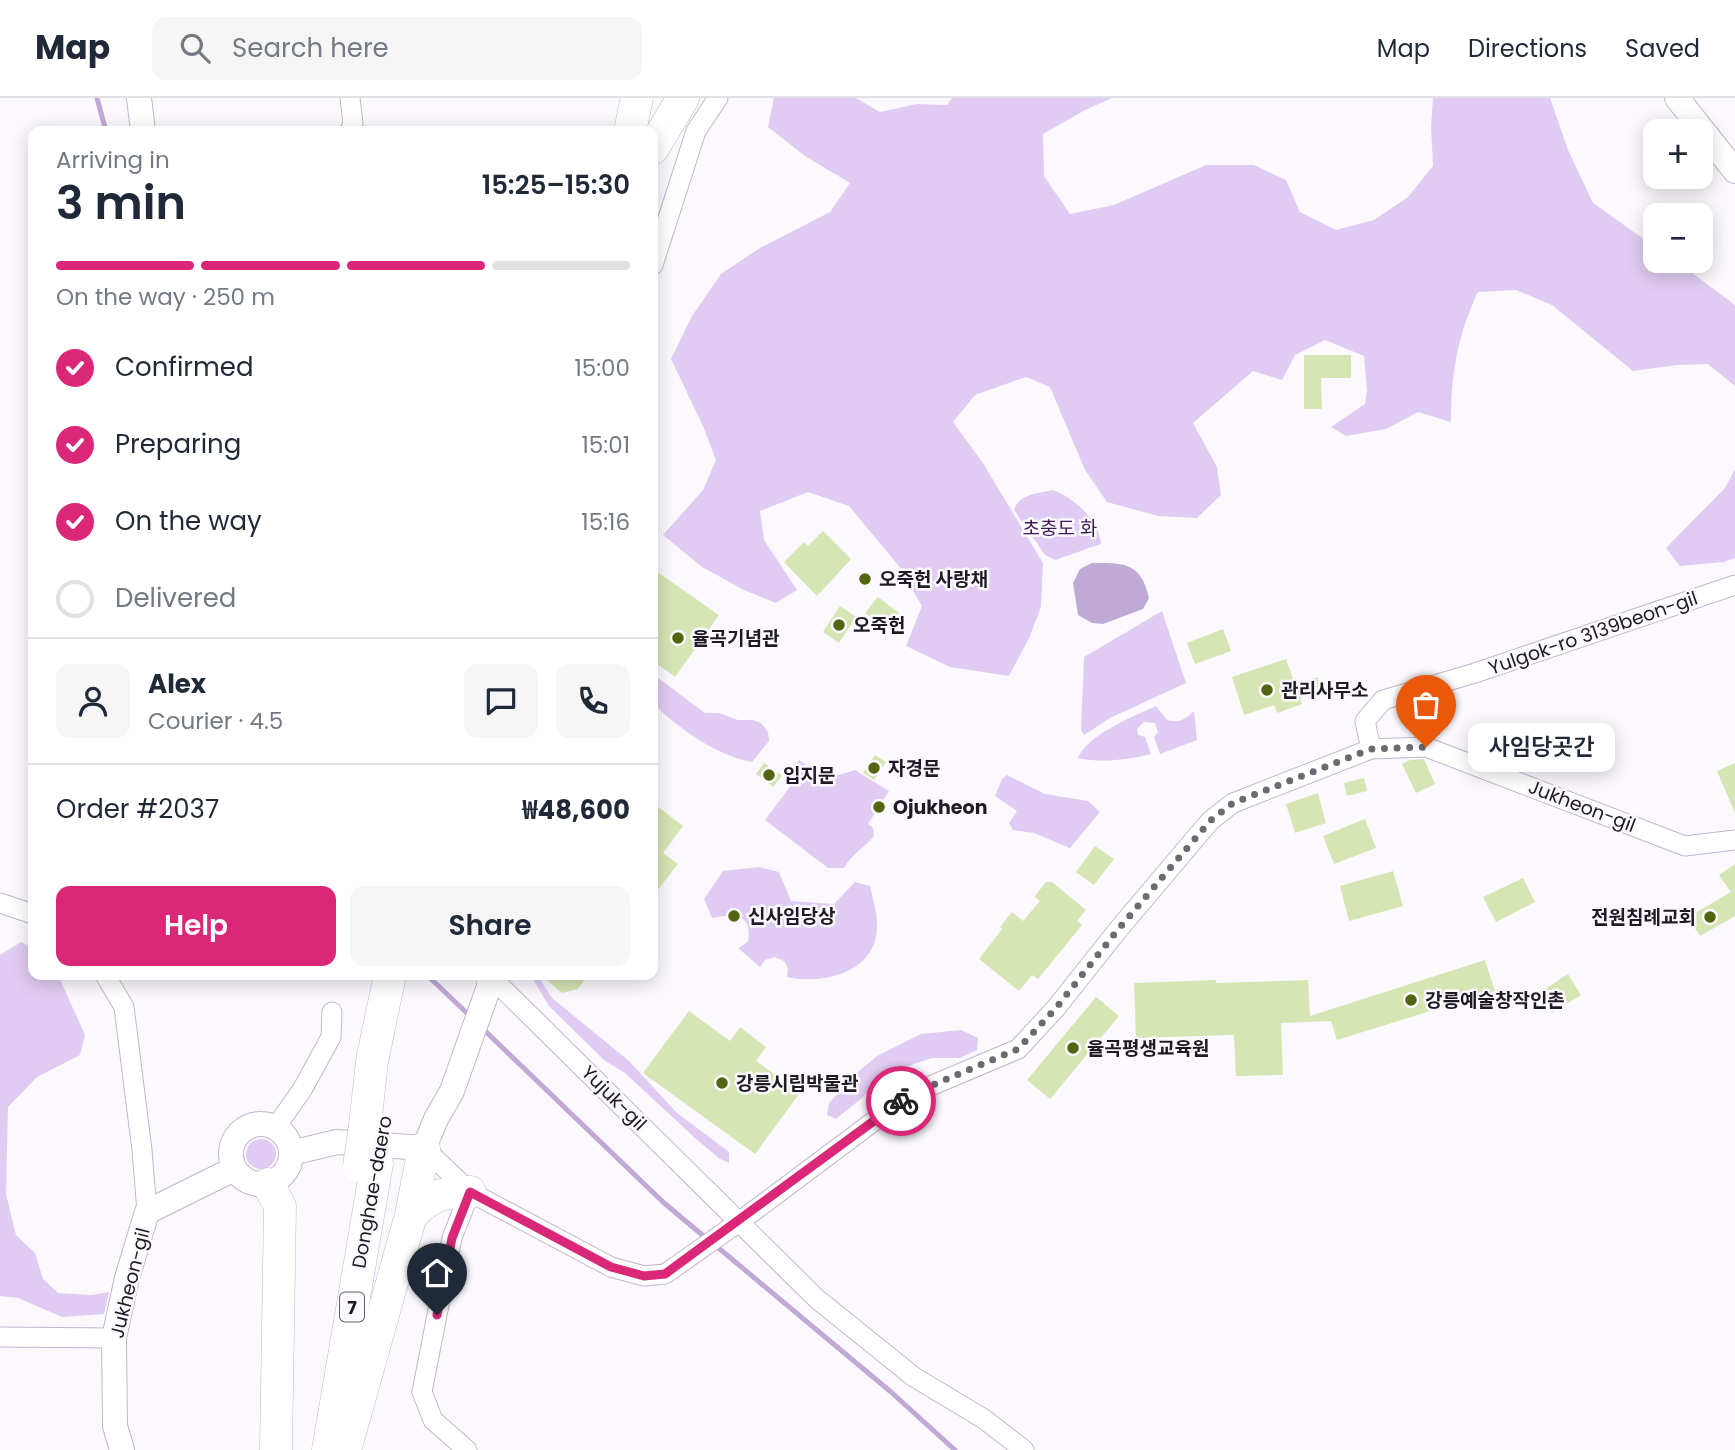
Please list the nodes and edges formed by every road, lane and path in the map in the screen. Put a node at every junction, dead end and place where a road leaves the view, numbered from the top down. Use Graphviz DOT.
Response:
graph roads {
  1 [pos="139,98"];
  2 [pos="351,98"];
  3 [pos="637,98"];
  4 [pos="654,98"];
  5 [pos="683,98"];
  6 [pos="719,98"];
  7 [pos="1677,98"];
  8 [pos="142,126"];
  9 [pos="352,126"];
  10 [pos="631,126"];
  11 [pos="648,126"];
  12 [pos="658,140"];
  13 [pos="1735,171"];
  14 [pos="658,249"];
  15 [pos="1735,585"];
  16 [pos="1371,749"];
  17 [pos="1735,840"];
  18 [pos="0,903"];
  19 [pos="28,912"];
  20 [pos="108,980"];
  21 [pos="390,980"];
  22 [pos="407,980"];
  23 [pos="490,980"];
  24 [pos="495,980"];
  25 [pos="332,1012"];
  26 [pos="381,1067"];
  27 [pos="275,1128"];
  28 [pos="424,1148"];
  29 [pos="291,1153"];
  30 [pos="368,1165"];
  31 [pos="234,1169"];
  32 [pos="268,1184"];
  33 [pos="470,1192"];
  34 [pos="147,1212"];
  35 [pos="411,1215"];
  36 [pos="733,1226"];
  37 [pos="0,1336"];
  38 [pos="114,1338"];
  39 [pos="122,1450"];
  40 [pos="276,1450"];
  41 [pos="310,1450"];
  42 [pos="328,1450"];
  43 [pos="345,1450"];
  44 [pos="467,1450"];
  45 [pos="1024,1450"];
  1 -- 8 [label="street"];
  2 -- 9 [label="street"];
  3 -- 10 [label="main road"];
  4 -- 11 [label="main road"];
  5 -- 12 [label="main road"];
  6 -- 14 [label="street"];
  7 -- 13 [label="street"];
  15 -- 16 [label="street, Yulgok-ro 3139beon-gil"];
  16 -- 17 [label="street, Jukheon-gil"];
  16 -- 36 [label="street, Jukheon-gil"];
  18 -- 19 [label="street"];
  20 -- 34 [label="street"];
  21 -- 26 [label="main road, Donghae-daero / 7"];
  22 -- 26 [label="main road, Donghae-daero / 7"];
  23 -- 28 [label="street"];
  24 -- 36 [label="street, Yujuk-gil"];
  25 -- 27 [label="street"];
  26 -- 30 [label="main road, Donghae-daero / 7"];
  27 -- 29 [label="street"];
  27 -- 31 [label="street"];
  28 -- 29 [label="street"];
  28 -- 33 [label="street"];
  28 -- 35 [label="main road"];
  29 -- 32 [label="street"];
  30 -- 41 [label="main road, Donghae-daero / 7"];
  30 -- 42 [label="main road, Donghae-daero / 7"];
  31 -- 32 [label="street"];
  31 -- 34 [label="street, Jukheon-gil"];
  32 -- 40 [label="main road"];
  33 -- 35 [label="main road"];
  33 -- 36 [label="street, Jukheon-gil"];
  33 -- 44 [label="street"];
  34 -- 38 [label="street, Jukheon-gil"];
  35 -- 43 [label="main road"];
  36 -- 45 [label="street, Yujuk-gil"];
  37 -- 38 [label="street"];
  38 -- 39 [label="street, Jukheon-gil"];
}
